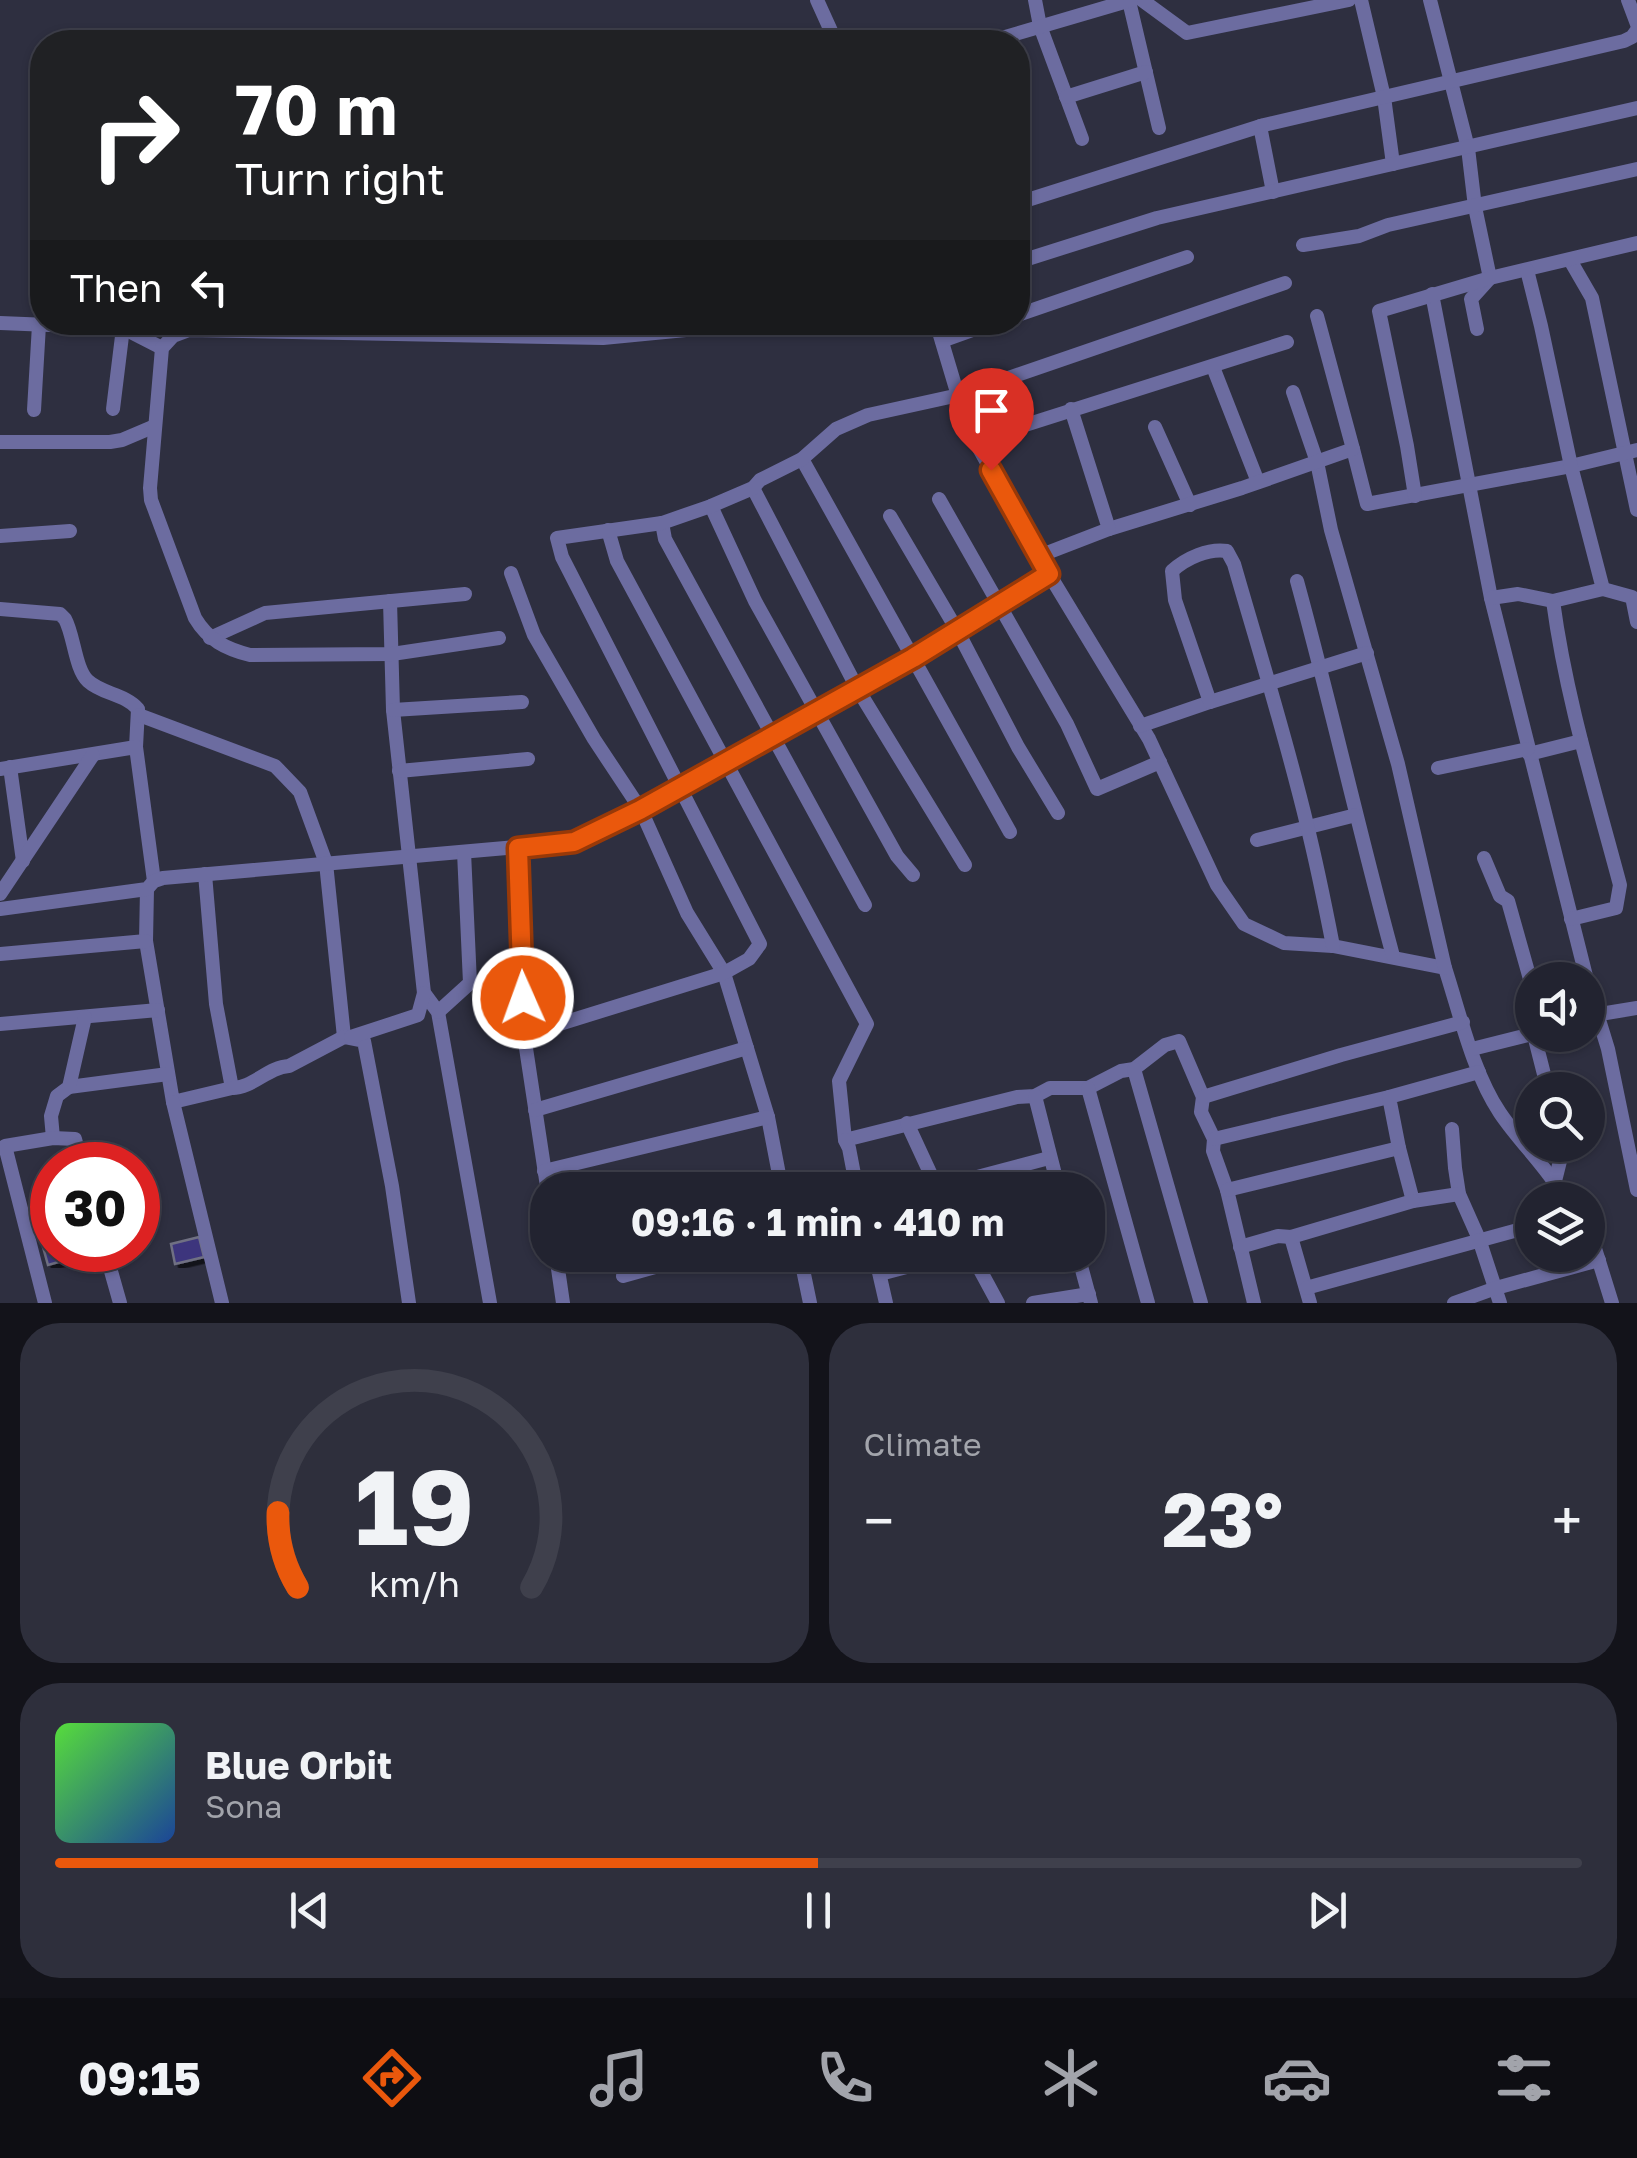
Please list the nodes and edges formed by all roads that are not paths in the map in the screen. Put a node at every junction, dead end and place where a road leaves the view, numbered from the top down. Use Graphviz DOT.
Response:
graph roads {
  1 [pos="817,0"];
  2 [pos="1035,0"];
  3 [pos="1130,0"];
  4 [pos="1142,0"];
  5 [pos="1349,0"];
  6 [pos="1361,0"];
  7 [pos="1430,0"];
  8 [pos="1628,0"];
  9 [pos="1040,26"];
  10 [pos="1637,27"];
  11 [pos="831,30"];
  12 [pos="1027,30"];
  13 [pos="1146,72"];
  14 [pos="1450,82"];
  15 [pos="1384,97"];
  16 [pos="1066,98"];
  17 [pos="1637,108"];
  18 [pos="1260,126"];
  19 [pos="1159,128"];
  20 [pos="1082,139"];
  21 [pos="1468,148"];
  22 [pos="1394,164"];
  23 [pos="1637,170"];
  24 [pos="1273,192"];
  25 [pos="1030,199"];
  26 [pos="1475,207"];
  27 [pos="1637,243"];
  28 [pos="1303,245"];
  29 [pos="1187,257"];
  30 [pos="1030,258"];
  31 [pos="1570,260"];
  32 [pos="1527,270"];
  33 [pos="1490,278"];
  34 [pos="1285,283"];
  35 [pos="1432,294"];
  36 [pos="1030,311"];
  37 [pos="1317,316"];
  38 [pos="0,323"];
  39 [pos="30,325"];
  40 [pos="1478,329"];
  41 [pos="38,335"];
  42 [pos="121,335"];
  43 [pos="136,335"];
  44 [pos="176,335"];
  45 [pos="433,335"];
  46 [pos="578,335"];
  47 [pos="640,335"];
  48 [pos="940,335"];
  49 [pos="957,335"];
  50 [pos="580,338"];
  51 [pos="942,340"];
  52 [pos="1288,342"];
  53 [pos="162,348"];
  54 [pos="1213,367"];
  55 [pos="1293,392"];
  56 [pos="959,396"];
  57 [pos="114,409"];
  58 [pos="1072,409"];
  59 [pos="34,410"];
  60 [pos="155,426"];
  61 [pos="1155,427"];
  62 [pos="975,441"];
  63 [pos="0,442"];
  64 [pos="1353,449"];
  65 [pos="1631,452"];
  66 [pos="802,459"];
  67 [pos="1317,462"];
  68 [pos="1571,466"];
  69 [pos="1258,482"];
  70 [pos="1470,485"];
  71 [pos="754,488"];
  72 [pos="1415,496"];
  73 [pos="939,499"];
  74 [pos="1190,505"];
  75 [pos="710,506"];
  76 [pos="1637,510"];
  77 [pos="890,516"];
  78 [pos="662,523"];
  79 [pos="1109,529"];
  80 [pos="608,530"];
  81 [pos="70,531"];
  82 [pos="0,536"];
  83 [pos="1039,556"];
  84 [pos="511,573"];
  85 [pos="1049,574"];
  86 [pos="1296,581"];
  87 [pos="1603,590"];
  88 [pos="465,594"];
  89 [pos="1634,596"];
  90 [pos="1492,598"];
  91 [pos="390,601"];
  92 [pos="1553,602"];
  93 [pos="998,605"];
  94 [pos="0,609"];
  95 [pos="1637,622"];
  96 [pos="958,630"];
  97 [pos="210,638"];
  98 [pos="499,638"];
  99 [pos="1366,653"];
  100 [pos="392,654"];
  101 [pos="913,658"];
  102 [pos="1321,668"];
  103 [pos="1268,684"];
  104 [pos="858,688"];
  105 [pos="522,702"];
  106 [pos="1210,702"];
  107 [pos="393,710"];
  108 [pos="816,711"];
  109 [pos="139,715"];
  110 [pos="1140,726"];
  111 [pos="771,736"];
  112 [pos="1581,742"];
  113 [pos="136,748"];
  114 [pos="1528,752"];
  115 [pos="93,754"];
  116 [pos="528,759"];
  117 [pos="1160,762"];
  118 [pos="726,763"];
  119 [pos="5,768"];
  120 [pos="1438,768"];
  121 [pos="399,772"];
  122 [pos="679,788"];
  123 [pos="640,810"];
  124 [pos="1058,813"];
  125 [pos="1356,815"];
  126 [pos="1308,827"];
  127 [pos="1010,832"];
  128 [pos="1258,840"];
  129 [pos="518,848"];
  130 [pos="464,852"];
  131 [pos="407,856"];
  132 [pos="1484,858"];
  133 [pos="23,861"];
  134 [pos="326,863"];
  135 [pos="965,865"];
  136 [pos="205,874"];
  137 [pos="912,876"];
  138 [pos="150,885"];
  139 [pos="0,894"];
  140 [pos="865,904"];
  141 [pos="0,908"];
  142 [pos="1571,919"];
  143 [pos="146,941"];
  144 [pos="1334,946"];
  145 [pos="0,954"];
  146 [pos="1393,956"];
  147 [pos="1525,962"];
  148 [pos="1582,962"];
  149 [pos="1445,968"];
  150 [pos="724,973"];
  151 [pos="424,993"];
  152 [pos="1637,1008"];
  153 [pos="158,1010"];
  154 [pos="438,1012"];
  155 [pos="1605,1012"];
  156 [pos="85,1016"];
  157 [pos="1463,1022"];
  158 [pos="0,1024"];
  159 [pos="524,1036"];
  160 [pos="347,1037"];
  161 [pos="1515,1038"];
  162 [pos="1605,1041"];
  163 [pos="746,1048"];
  164 [pos="1472,1049"];
  165 [pos="1134,1070"];
  166 [pos="1479,1072"];
  167 [pos="168,1074"];
  168 [pos="69,1087"];
  169 [pos="232,1088"];
  170 [pos="1088,1088"];
  171 [pos="1035,1096"];
  172 [pos="1203,1097"];
  173 [pos="1390,1098"];
  174 [pos="173,1102"];
  175 [pos="536,1110"];
  176 [pos="768,1118"];
  177 [pos="907,1123"];
  178 [pos="1452,1128"];
  179 [pos="53,1138"];
  180 [pos="1214,1139"];
  181 [pos="844,1140"];
  182 [pos="76,1142"];
  183 [pos="1398,1148"];
  184 [pos="1050,1158"];
  185 [pos="1559,1162"];
  186 [pos="544,1171"];
  187 [pos="778,1172"];
  188 [pos="854,1172"];
  189 [pos="927,1172"];
  190 [pos="998,1172"];
  191 [pos="1054,1172"];
  192 [pos="1555,1181"];
  193 [pos="1227,1190"];
  194 [pos="1637,1190"];
  195 [pos="1459,1194"];
  196 [pos="1414,1201"];
  197 [pos="1515,1230"];
  198 [pos="1291,1237"];
  199 [pos="1480,1239"];
  200 [pos="1240,1246"];
  201 [pos="111,1272"];
  202 [pos="558,1272"];
  203 [pos="637,1272"];
  204 [pos="803,1272"];
  205 [pos="888,1272"];
  206 [pos="981,1272"];
  207 [pos="1083,1272"];
  208 [pos="1564,1272"];
  209 [pos="1603,1272"];
  210 [pos="880,1274"];
  211 [pos="623,1276"];
  212 [pos="1498,1295"];
  213 [pos="1308,1296"];
  214 [pos="1090,1298"];
  215 [pos="809,1300"];
  216 [pos="45,1303"];
  217 [pos="120,1303"];
  218 [pos="222,1303"];
  219 [pos="409,1303"];
  220 [pos="490,1303"];
  221 [pos="563,1303"];
  222 [pos="790,1303"];
  223 [pos="886,1303"];
  224 [pos="998,1303"];
  225 [pos="1033,1303"];
  226 [pos="1148,1303"];
  227 [pos="1201,1303"];
  228 [pos="1254,1303"];
  229 [pos="1454,1303"];
  230 [pos="1612,1303"];
  1 -- 11 [label="street"];
  2 -- 9 [label="street"];
  3 -- 9 [label="street"];
  3 -- 13 [label="street"];
  4 -- 5 [label="street"];
  6 -- 15 [label="street"];
  7 -- 14 [label="street"];
  8 -- 10 [label="street"];
  9 -- 12 [label="street"];
  9 -- 16 [label="street"];
  10 -- 14 [label="street"];
  13 -- 16 [label="street"];
  13 -- 19 [label="street"];
  14 -- 15 [label="street"];
  14 -- 21 [label="street"];
  15 -- 18 [label="street"];
  15 -- 22 [label="street"];
  16 -- 20 [label="street"];
  17 -- 21 [label="street"];
  18 -- 24 [label="street"];
  18 -- 25 [label="street"];
  21 -- 22 [label="street"];
  21 -- 26 [label="street"];
  22 -- 24 [label="street"];
  23 -- 26 [label="street"];
  24 -- 30 [label="street"];
  26 -- 28 [label="street"];
  26 -- 33 [label="street"];
  27 -- 31 [label="street"];
  29 -- 36 [label="street"];
  31 -- 32 [label="street"];
  31 -- 65 [label="street"];
  32 -- 33 [label="street"];
  32 -- 68 [label="street"];
  33 -- 35 [label="street"];
  33 -- 40 [label="street"];
  34 -- 56 [label="street"];
  35 -- 70 [label="street"];
  35 -- 72 [label="street"];
  37 -- 64 [label="street"];
  38 -- 39 [label="street"];
  41 -- 59 [label="street"];
  42 -- 57 [label="street"];
  43 -- 53 [label="street"];
  44 -- 53 [label="street"];
  45 -- 50 [label="street"];
  46 -- 50 [label="street"];
  47 -- 50 [label="street"];
  48 -- 51 [label="street"];
  49 -- 51 [label="street"];
  51 -- 56 [label="street"];
  52 -- 54 [label="street"];
  53 -- 60 [label="street"];
  54 -- 58 [label="street"];
  54 -- 69 [label="street"];
  55 -- 67 [label="street"];
  56 -- 62 [label="street"];
  56 -- 66 [label="street"];
  58 -- 62 [label="street"];
  58 -- 79 [label="street"];
  60 -- 63 [label="street"];
  60 -- 97 [label="street"];
  61 -- 74 [label="street"];
  62 -- 83 [label="street"];
  64 -- 67 [label="street"];
  64 -- 72 [label="street"];
  65 -- 68 [label="street"];
  65 -- 76 [label="street"];
  66 -- 71 [label="street"];
  66 -- 101 [label="street"];
  67 -- 69 [label="street"];
  67 -- 99 [label="street"];
  68 -- 70 [label="street"];
  68 -- 87 [label="street"];
  69 -- 74 [label="street"];
  70 -- 72 [label="street"];
  70 -- 90 [label="street"];
  71 -- 75 [label="street"];
  71 -- 104 [label="street"];
  73 -- 93 [label="street"];
  74 -- 79 [label="street"];
  75 -- 78 [label="street"];
  75 -- 108 [label="street"];
  77 -- 96 [label="street"];
  78 -- 80 [label="street"];
  78 -- 111 [label="street"];
  79 -- 83 [label="street"];
  80 -- 118 [label="street"];
  80 -- 122 [label="street"];
  81 -- 82 [label="street"];
  83 -- 85 [label="street"];
  84 -- 123 [label="street"];
  85 -- 93 [label="street"];
  85 -- 110 [label="street"];
  86 -- 102 [label="street"];
  87 -- 89 [label="street"];
  87 -- 92 [label="street"];
  88 -- 91 [label="street"];
  89 -- 95 [label="street"];
  90 -- 92 [label="street"];
  90 -- 114 [label="street"];
  91 -- 97 [label="street"];
  91 -- 100 [label="street"];
  92 -- 112 [label="street"];
  93 -- 96 [label="street"];
  93 -- 117 [label="street"];
  94 -- 109 [label="street"];
  96 -- 101 [label="street"];
  96 -- 124 [label="street"];
  97 -- 100 [label="street"];
  98 -- 100 [label="street"];
  99 -- 102 [label="street"];
  99 -- 149 [label="street"];
  100 -- 107 [label="street"];
  101 -- 104 [label="street"];
  101 -- 127 [label="street"];
  102 -- 103 [label="street"];
  102 -- 125 [label="street"];
  103 -- 106 [label="street"];
  103 -- 106 [label="street"];
  103 -- 126 [label="street"];
  104 -- 108 [label="street"];
  104 -- 135 [label="street"];
  105 -- 107 [label="street"];
  106 -- 110 [label="street"];
  107 -- 121 [label="street"];
  108 -- 111 [label="street"];
  108 -- 137 [label="street"];
  109 -- 113 [label="street"];
  109 -- 134 [label="street"];
  110 -- 117 [label="street"];
  111 -- 118 [label="street"];
  111 -- 140 [label="street"];
  112 -- 114 [label="street"];
  112 -- 142 [label="street"];
  113 -- 115 [label="street"];
  113 -- 138 [label="street"];
  114 -- 120 [label="street"];
  114 -- 142 [label="street"];
  115 -- 119 [label="street"];
  115 -- 133 [label="street"];
  116 -- 121 [label="street"];
  117 -- 144 [label="street"];
  118 -- 122 [label="street"];
  118 -- 181 [label="street"];
  119 -- 133 [label="street"];
  121 -- 131 [label="street"];
  122 -- 123 [label="street"];
  122 -- 150 [label="street"];
  123 -- 129 [label="street"];
  123 -- 150 [label="street"];
  125 -- 126 [label="street"];
  125 -- 146 [label="street"];
  126 -- 128 [label="street"];
  126 -- 144 [label="street"];
  129 -- 130 [label="street"];
  129 -- 159 [label="street"];
  130 -- 131 [label="street"];
  130 -- 154 [label="street"];
  131 -- 134 [label="street"];
  131 -- 151 [label="street"];
  132 -- 147 [label="street"];
  133 -- 139 [label="street"];
  134 -- 136 [label="street"];
  134 -- 160 [label="street"];
  136 -- 138 [label="street"];
  136 -- 169 [label="street"];
  138 -- 141 [label="street"];
  138 -- 143 [label="street"];
  142 -- 148 [label="street"];
  143 -- 145 [label="street"];
  143 -- 153 [label="street"];
  144 -- 146 [label="street"];
  146 -- 149 [label="street"];
  149 -- 157 [label="street"];
  150 -- 159 [label="street"];
  150 -- 163 [label="street"];
  151 -- 154 [label="street"];
  151 -- 160 [label="street"];
  152 -- 155 [label="street"];
  153 -- 156 [label="street"];
  153 -- 167 [label="street"];
  154 -- 220 [label="street"];
  156 -- 158 [label="street"];
  156 -- 168 [label="street"];
  157 -- 164 [label="street"];
  157 -- 172 [label="street"];
  159 -- 175 [label="street"];
  160 -- 169 [label="street"];
  160 -- 219 [label="street"];
  161 -- 164 [label="street"];
  162 -- 194 [label="street"];
  163 -- 175 [label="street"];
  163 -- 176 [label="street"];
  164 -- 166 [label="street"];
  165 -- 170 [label="street"];
  165 -- 172 [label="street"];
  165 -- 227 [label="street"];
  166 -- 173 [label="street"];
  166 -- 192 [label="street"];
  167 -- 168 [label="street"];
  167 -- 174 [label="street"];
  168 -- 179 [label="street"];
  169 -- 174 [label="street"];
  170 -- 171 [label="street"];
  170 -- 226 [label="street"];
  171 -- 177 [label="street"];
  171 -- 184 [label="street"];
  172 -- 180 [label="street"];
  173 -- 180 [label="street"];
  173 -- 183 [label="street"];
  174 -- 218 [label="street"];
  175 -- 186 [label="street"];
  176 -- 186 [label="street"];
  176 -- 187 [label="street"];
  177 -- 181 [label="street"];
  177 -- 189 [label="street"];
  178 -- 195 [label="street"];
  179 -- 182 [label="street"];
  179 -- 216 [label="street"];
  180 -- 193 [label="street"];
  181 -- 188 [label="street"];
  183 -- 193 [label="street"];
  183 -- 196 [label="street"];
  184 -- 190 [label="street"];
  184 -- 191 [label="street"];
  185 -- 192 [label="street"];
  193 -- 200 [label="street"];
  195 -- 196 [label="street"];
  195 -- 199 [label="street"];
  196 -- 198 [label="street"];
  197 -- 199 [label="street"];
  198 -- 200 [label="street"];
  198 -- 213 [label="street"];
  199 -- 212 [label="street"];
  199 -- 213 [label="street"];
  200 -- 228 [label="street"];
  201 -- 217 [label="street"];
  202 -- 221 [label="street"];
  203 -- 211 [label="street"];
  204 -- 215 [label="street"];
  205 -- 210 [label="street"];
  206 -- 224 [label="street"];
  207 -- 214 [label="street"];
  208 -- 212 [label="street"];
  209 -- 230 [label="street"];
  210 -- 223 [label="street"];
  212 -- 229 [label="street"];
  214 -- 225 [label="street"];
  215 -- 222 [label="street"];
}
